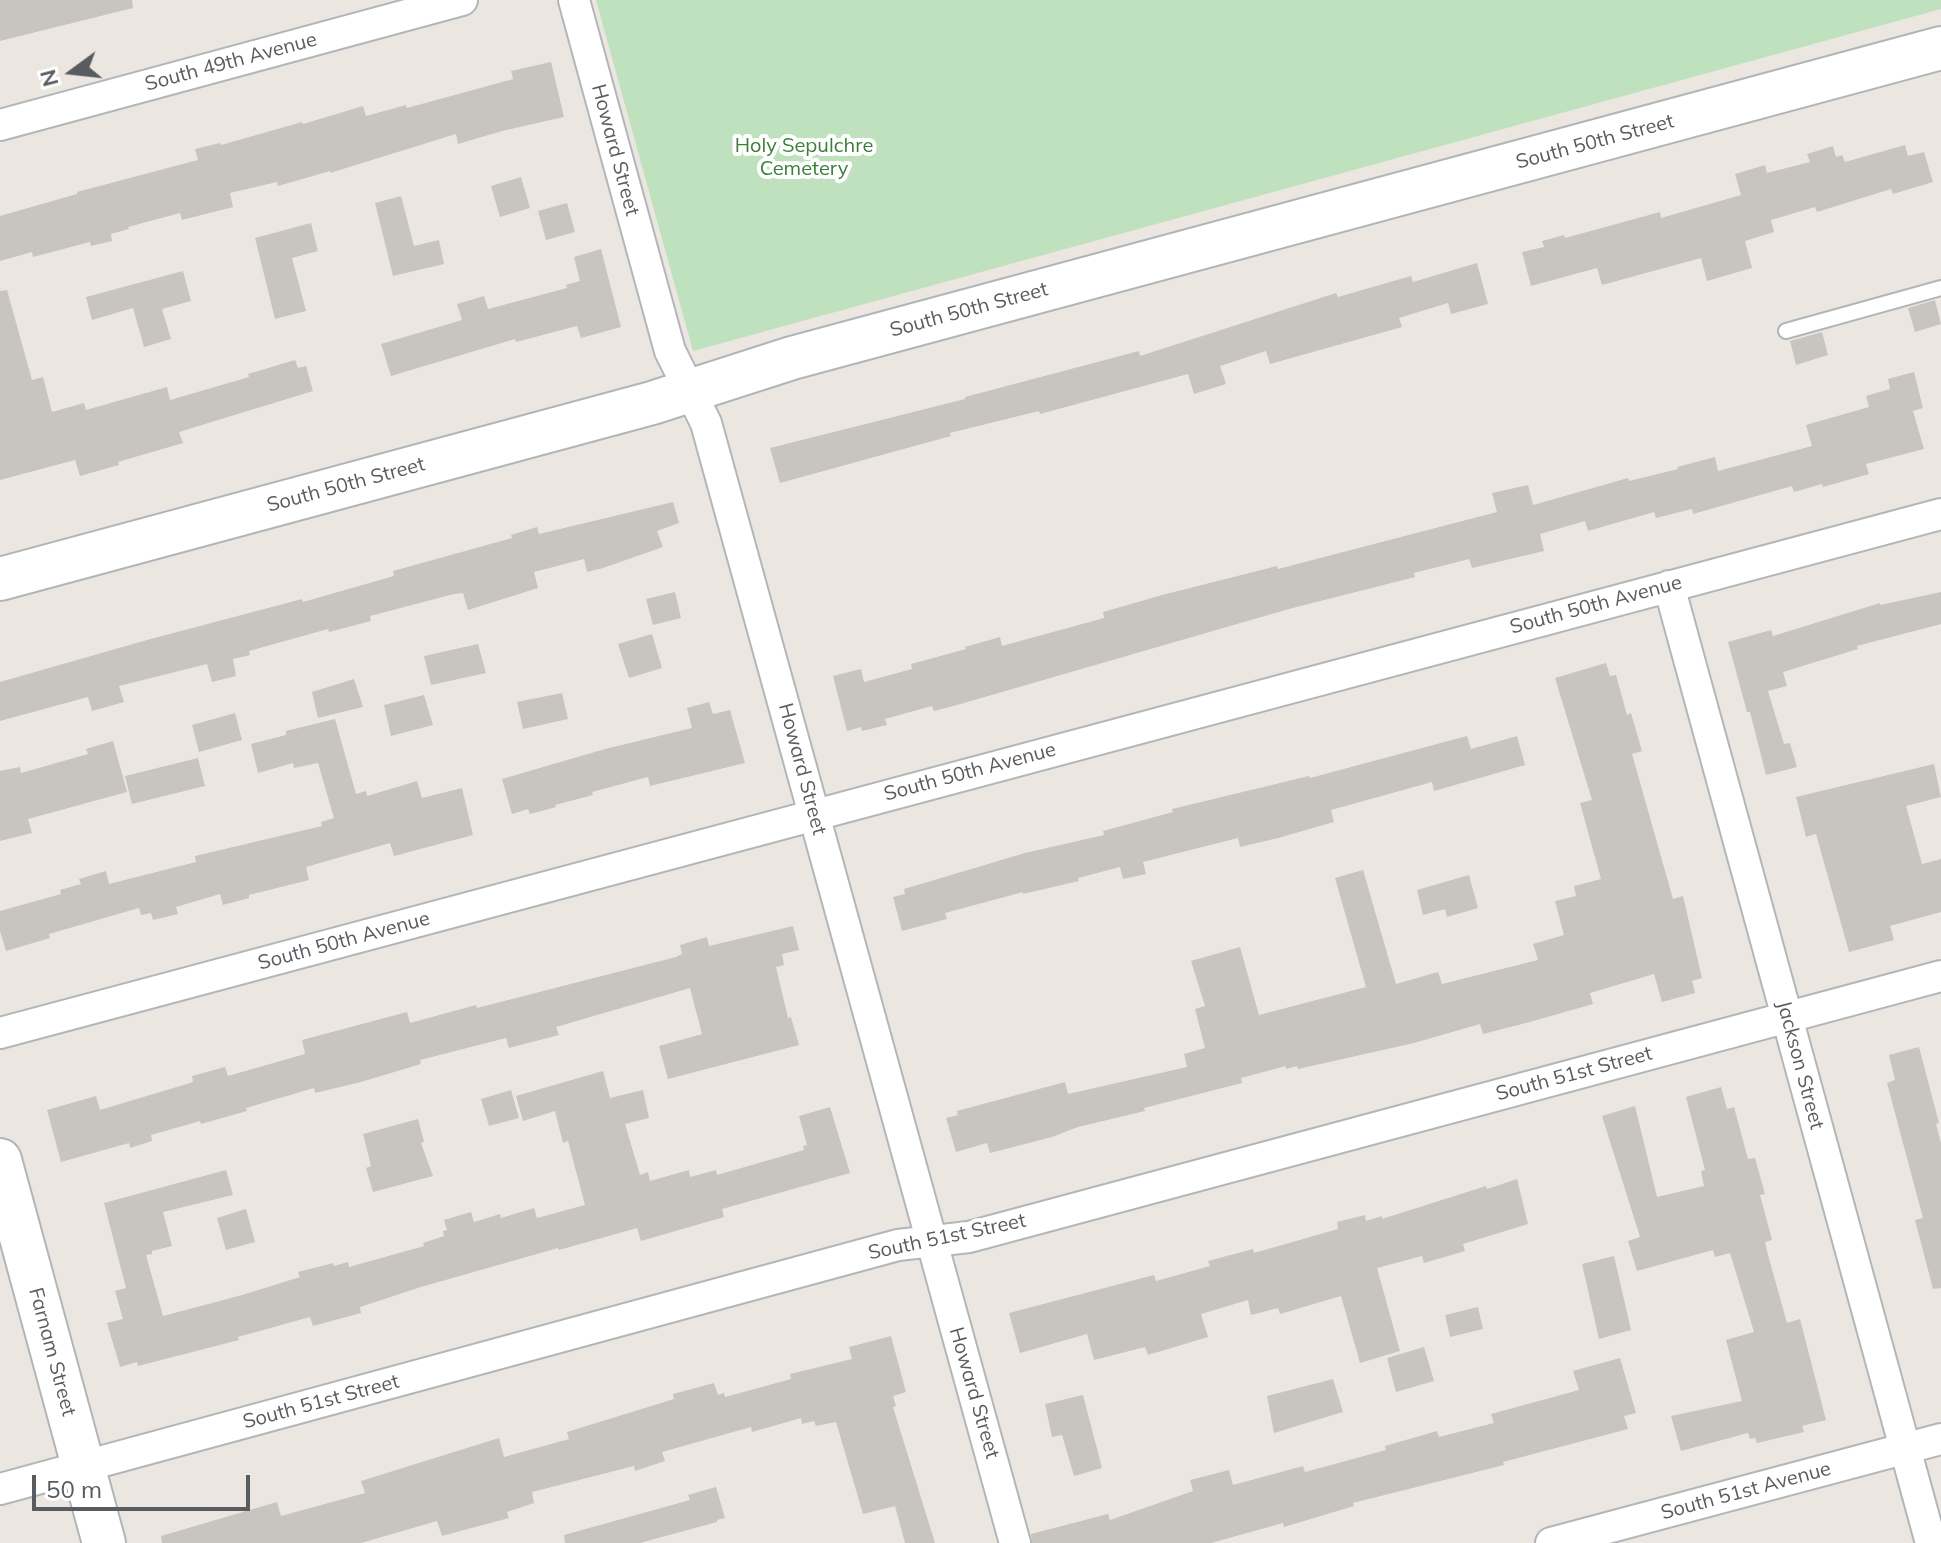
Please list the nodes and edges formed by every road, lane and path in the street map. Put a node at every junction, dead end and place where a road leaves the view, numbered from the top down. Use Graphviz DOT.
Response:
graph roads {
  1 [pos="462,0"];
  2 [pos="574,0"];
  3 [pos="1941,48"];
  4 [pos="0,125"];
  5 [pos="1941,288"];
  6 [pos="1786,331"];
  7 [pos="690,390"];
  8 [pos="1941,514"];
  9 [pos="0,579"];
  10 [pos="1669,586"];
  11 [pos="815,814"];
  12 [pos="1941,976"];
  13 [pos="1787,1017"];
  14 [pos="0,1033"];
  15 [pos="0,1160"];
  16 [pos="932,1241"];
  17 [pos="1941,1439"];
  18 [pos="1905,1448"];
  19 [pos="83,1467"];
  20 [pos="0,1489"];
  21 [pos="104,1543"];
  22 [pos="1015,1543"];
  23 [pos="1551,1543"];
  24 [pos="1931,1543"];
  1 -- 4 [label="street, South 49th Avenue"];
  2 -- 7 [label="street, Howard Street"];
  3 -- 7 [label="main road, South 50th Street"];
  5 -- 6 [label="lane"];
  7 -- 9 [label="main road, South 50th Street"];
  7 -- 11 [label="street, Howard Street"];
  8 -- 10 [label="street, South 50th Avenue"];
  10 -- 11 [label="street, South 50th Avenue"];
  10 -- 13 [label="street, Jackson Street"];
  11 -- 14 [label="street, South 50th Avenue"];
  11 -- 16 [label="street, Howard Street"];
  12 -- 13 [label="street, South 51st Street"];
  13 -- 16 [label="street, South 51st Street"];
  13 -- 18 [label="street, Jackson Street"];
  15 -- 19 [label="main road, Farnam Street"];
  16 -- 19 [label="street, South 51st Street"];
  16 -- 22 [label="street, Howard Street"];
  17 -- 18 [label="street, South 51st Avenue"];
  18 -- 23 [label="street, South 51st Avenue"];
  18 -- 24 [label="street, Jackson Street"];
  19 -- 20 [label="street, South 51st Street"];
  19 -- 21 [label="main road, Farnam Street"];
}
